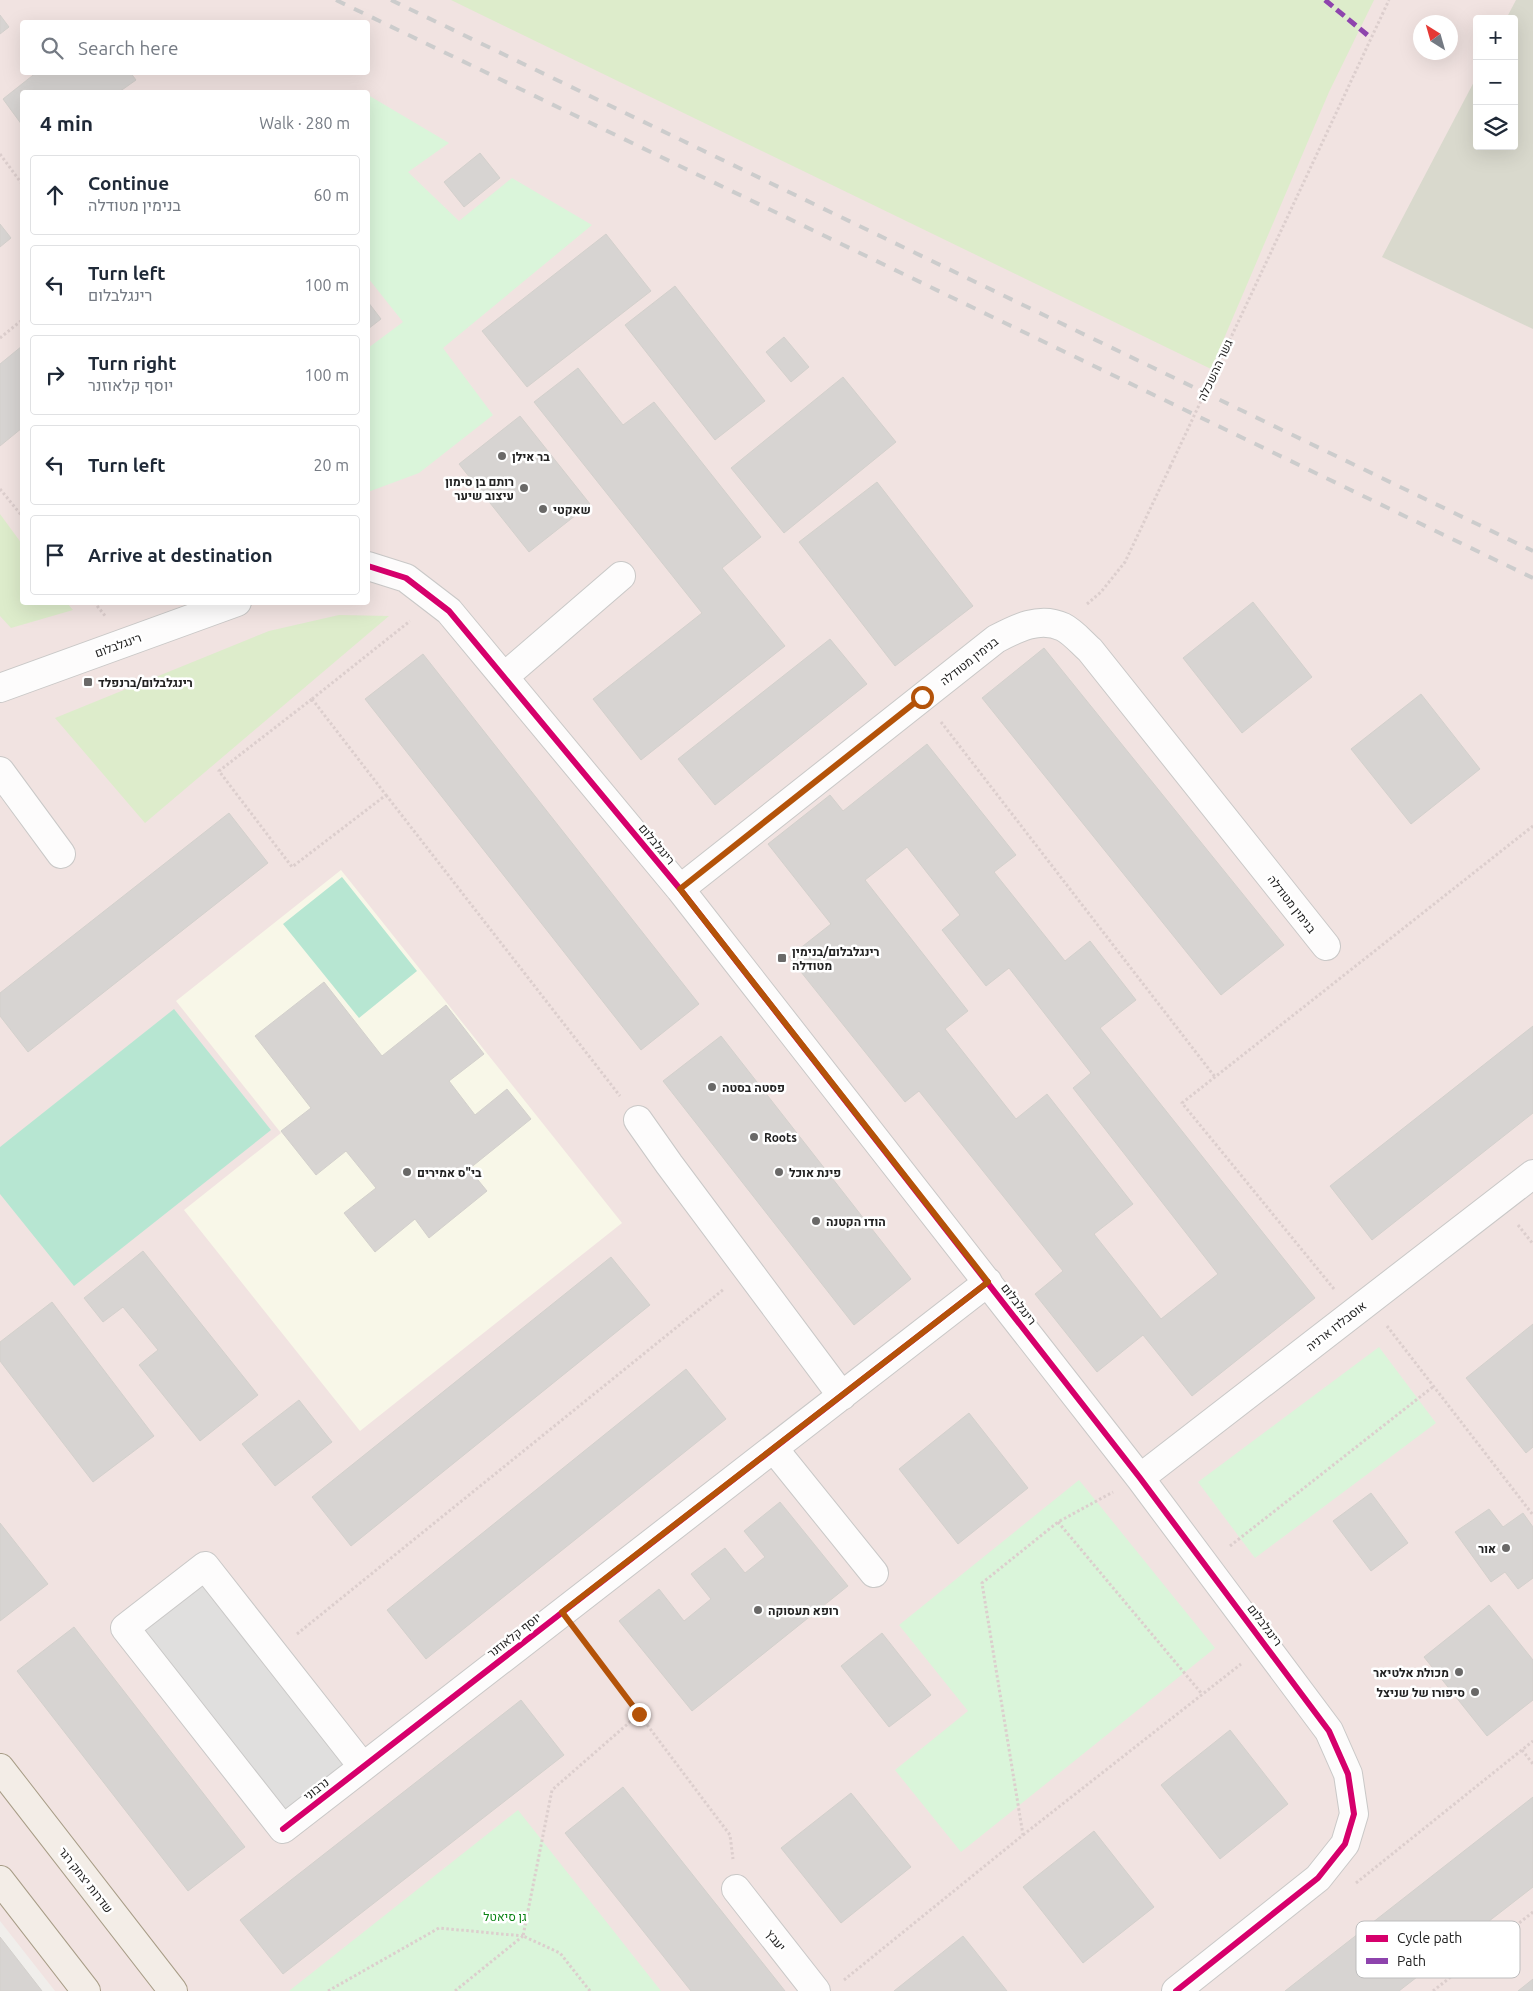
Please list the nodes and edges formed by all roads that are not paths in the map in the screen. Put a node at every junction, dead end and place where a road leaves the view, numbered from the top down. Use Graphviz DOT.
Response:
graph roads {
  1 [pos="370,567"];
  2 [pos="621,576"];
  3 [pos="228,605"];
  4 [pos="504,677"];
  5 [pos="0,688"];
  6 [pos="0,771"];
  7 [pos="61,854"];
  8 [pos="680,889"];
  9 [pos="1326,946"];
  10 [pos="638,1120"];
  11 [pos="1533,1174"];
  12 [pos="988,1282"];
  13 [pos="842,1396"];
  14 [pos="774,1449"];
  15 [pos="1140,1478"];
  16 [pos="874,1573"];
  17 [pos="363,1767"];
  18 [pos="0,1768"];
  19 [pos="0,1880"];
  20 [pos="736,1889"];
  21 [pos="827,1988"];
  22 [pos="86,1991"];
  23 [pos="173,1991"];
  24 [pos="1176,1991"];
  1 -- 4 [label="street, רינגלבלום"];
  2 -- 4 [label="street"];
  3 -- 5 [label="street, רינגלבלום"];
  4 -- 8 [label="street, רינגלבלום"];
  6 -- 7 [label="street"];
  8 -- 9 [label="street, בנימין מטודלה"];
  8 -- 12 [label="street, רינגלבלום"];
  10 -- 13 [label="street"];
  11 -- 15 [label="street, אוסבלדו ארניה"];
  12 -- 13 [label="street, יוסף קלאוזנר"];
  12 -- 15 [label="street, רינגלבלום"];
  13 -- 14 [label="street, יוסף קלאוזנר"];
  14 -- 16 [label="street"];
  14 -- 17 [label="street, יוסף קלאוזנר"];
  15 -- 24 [label="street, רינגלבלום"];
  17 -- 17 [label="street, נרבוני"];
  18 -- 23 [label="main road, שדרות יצחק רגר"];
  19 -- 22 [label="main road"];
  20 -- 21 [label="street, יעבץ"];
}
